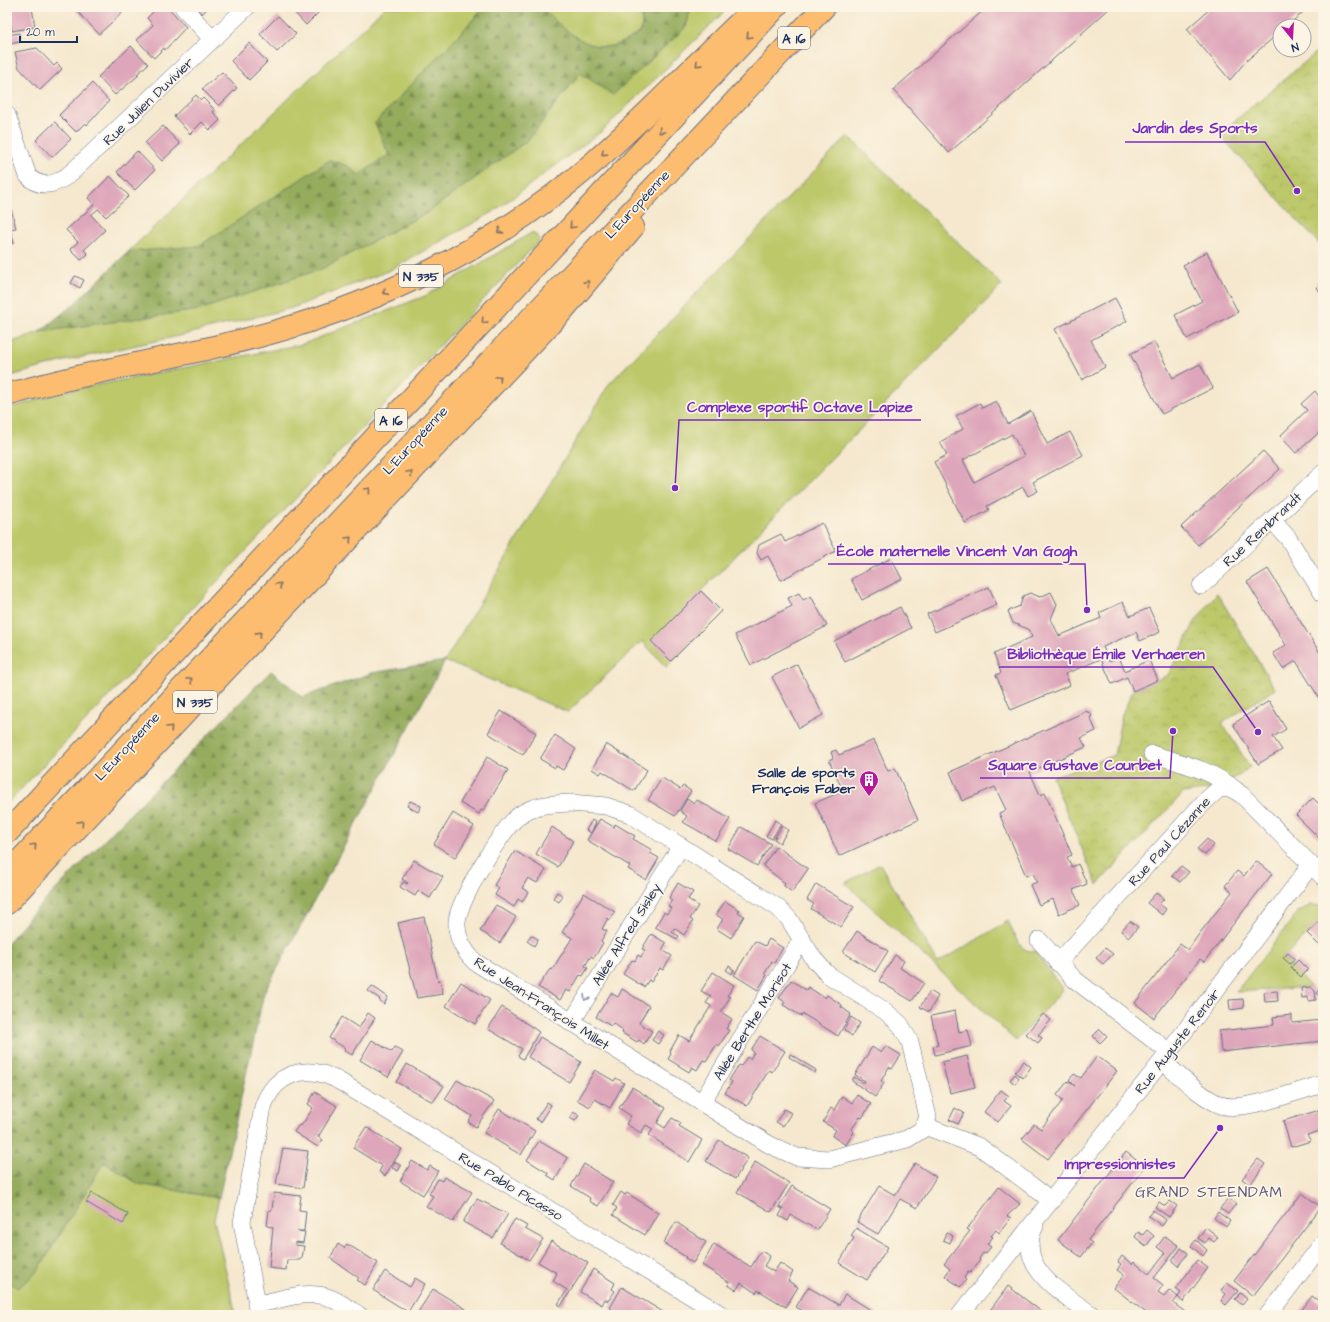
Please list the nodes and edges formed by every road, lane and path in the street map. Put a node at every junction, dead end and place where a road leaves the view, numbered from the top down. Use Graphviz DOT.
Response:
graph roads {
  1 [pos="183,7"];
  2 [pos="246,7"];
  3 [pos="756,7"];
  4 [pos="776,7"];
  5 [pos="824,7"];
  6 [pos="212,39"];
  7 [pos="764,69"];
  8 [pos="7,115"];
  9 [pos="7,395"];
  10 [pos="1323,473"];
  11 [pos="1272,520"];
  12 [pos="1201,586"];
  13 [pos="1323,594"];
  14 [pos="1152,754"];
  15 [pos="1237,791"];
  16 [pos="7,832"];
  17 [pos="681,846"];
  18 [pos="1317,871"];
  19 [pos="7,874"];
  20 [pos="7,903"];
  21 [pos="802,939"];
  22 [pos="1039,940"];
  23 [pos="1058,963"];
  24 [pos="571,1023"];
  25 [pos="1165,1057"];
  26 [pos="1323,1084"];
  27 [pos="702,1102"];
  28 [pos="925,1126"];
  29 [pos="1052,1201"];
  30 [pos="1041,1216"];
  31 [pos="1323,1243"];
  32 [pos="258,1310"];
  33 [pos="359,1315"];
  34 [pos="722,1315"];
  35 [pos="960,1315"];
  36 [pos="1092,1315"];
  37 [pos="1268,1315"];
  1 -- 6 [label="street"];
  2 -- 6 [label="street, Rue Julien Duvivier"];
  3 -- 9 [label="highway, N 335, one-way"];
  4 -- 16 [label="highway, L'Européenne / A 16, one-way"];
  5 -- 7 [label="highway, L'Européenne / A 16"];
  6 -- 8 [label="street, Rue Julien Duvivier"];
  19 -- 7 [label="highway, L'Européenne / A 16, one-way"];
  20 -- 7 [label="highway, N 335, one-way"];
  10 -- 11 [label="street, Rue Rembrandt"];
  11 -- 12 [label="street, Rue Rembrandt"];
  11 -- 13 [label="street"];
  14 -- 15 [label="street"];
  15 -- 18 [label="street"];
  15 -- 23 [label="street, Rue Paul Cézanne"];
  17 -- 21 [label="street, Rue Jean-François Millet"];
  17 -- 24 [label="street, Allée Alfred Sisley, one-way"];
  17 -- 24 [label="street, Rue Jean-François Millet"];
  18 -- 25 [label="street, Rue Auguste Renoir"];
  21 -- 27 [label="street, Allée Berthe Morisot"];
  21 -- 28 [label="street, Rue Jean-François Millet"];
  22 -- 23 [label="street"];
  23 -- 25 [label="street"];
  24 -- 27 [label="street, Rue Jean-François Millet"];
  25 -- 26 [label="street"];
  25 -- 29 [label="street, Rue Auguste Renoir"];
  27 -- 28 [label="street, Rue Jean-François Millet"];
  28 -- 29 [label="street"];
  29 -- 30 [label="street, Rue Auguste Renoir"];
  30 -- 35 [label="street"];
  30 -- 36 [label="street"];
  31 -- 37 [label="street"];
  32 -- 33 [label="street"];
  32 -- 34 [label="street, Rue Pablo Picasso"];
}
